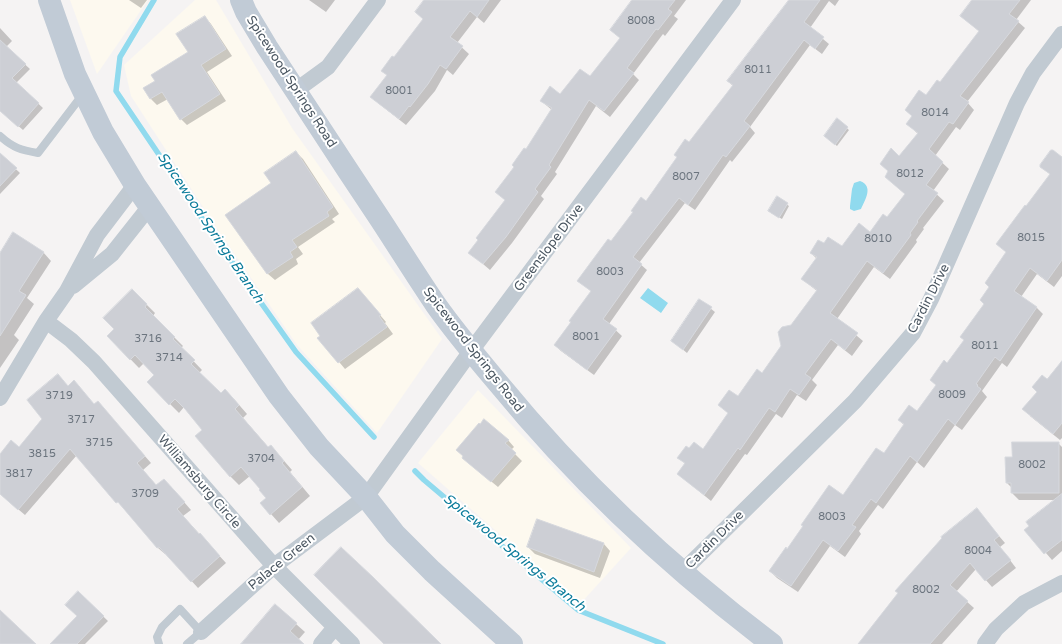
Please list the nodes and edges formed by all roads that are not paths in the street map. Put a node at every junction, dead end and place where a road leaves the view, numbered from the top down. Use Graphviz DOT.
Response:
graph roads {
  1 [pos="49,0"];
  2 [pos="241,0"];
  3 [pos="378,0"];
  4 [pos="733,0"];
  5 [pos="1062,34"];
  6 [pos="296,91"];
  7 [pos="84,92"];
  8 [pos="0,136"];
  9 [pos="135,185"];
  10 [pos="150,206"];
  11 [pos="67,291"];
  12 [pos="46,321"];
  13 [pos="471,351"];
  14 [pos="0,398"];
  15 [pos="366,497"];
  16 [pos="274,566"];
  17 [pos="682,572"];
  18 [pos="1062,583"];
  19 [pos="335,627"];
  20 [pos="201,632"];
  21 [pos="159,644"];
  22 [pos="187,644"];
  23 [pos="321,644"];
  24 [pos="352,644"];
  25 [pos="512,644"];
  26 [pos="772,644"];
  27 [pos="986,644"];
  1 -- 7 [label="main road"];
  2 -- 6 [label="main road, Spicewood Springs Road"];
  3 -- 6 [label="street"];
  4 -- 13 [label="street, Greenslope Drive"];
  5 -- 17 [label="street, Cardin Drive"];
  6 -- 13 [label="main road, Spicewood Springs Road"];
  7 -- 8 [label="lane"];
  7 -- 9 [label="main road"];
  9 -- 10 [label="main road"];
  9 -- 11 [label="street"];
  10 -- 11 [label="street"];
  10 -- 15 [label="main road"];
  11 -- 12 [label="street"];
  12 -- 14 [label="street"];
  12 -- 16 [label="street, Williamsburg Circle"];
  13 -- 15 [label="street, Greenslope Drive"];
  13 -- 17 [label="main road, Spicewood Springs Road"];
  15 -- 16 [label="street, Palace Green"];
  15 -- 25 [label="main road"];
  16 -- 19 [label="street, Williamsburg Circle"];
  16 -- 20 [label="street, Palace Green"];
  17 -- 26 [label="main road, Spicewood Springs Road"];
  18 -- 27 [label="street"];
  19 -- 23 [label="street"];
  19 -- 24 [label="street, Williamsburg Circle"];
  20 -- 21 [label="lane"];
  20 -- 22 [label="lane"];
}
